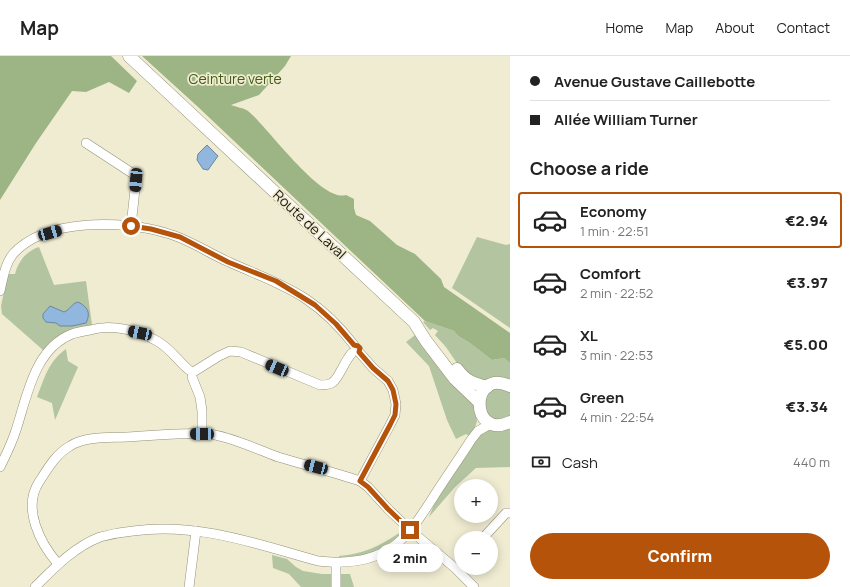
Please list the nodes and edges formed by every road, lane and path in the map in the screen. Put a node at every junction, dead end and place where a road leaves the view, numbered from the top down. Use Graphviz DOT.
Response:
graph roads {
  1 [pos="129,56"];
  2 [pos="86,143"];
  3 [pos="131,226"];
  4 [pos="0,291"];
  5 [pos="414,322"];
  6 [pos="355,350"];
  7 [pos="192,372"];
  8 [pos="510,386"];
  9 [pos="487,387"];
  10 [pos="479,402"];
  11 [pos="482,415"];
  12 [pos="510,422"];
  13 [pos="492,424"];
  14 [pos="478,431"];
  15 [pos="202,434"];
  16 [pos="0,467"];
  17 [pos="360,481"];
  18 [pos="510,513"];
  19 [pos="410,530"];
  20 [pos="196,531"];
  21 [pos="489,531"];
  22 [pos="454,561"];
  23 [pos="336,563"];
  24 [pos="58,564"];
  25 [pos="466,575"];
  26 [pos="36,587"];
  27 [pos="189,587"];
  28 [pos="336,587"];
  29 [pos="474,587"];
  1 -- 5 [label="main road, Route de Laval"];
  2 -- 3 [label="street"];
  3 -- 4 [label="street"];
  3 -- 6 [label="street"];
  5 -- 9 [label="main road"];
  5 -- 10 [label="main road, Route de Laval"];
  6 -- 7 [label="street"];
  6 -- 17 [label="street"];
  7 -- 15 [label="street"];
  7 -- 16 [label="street"];
  8 -- 9 [label="main road"];
  9 -- 10 [label="main road"];
  10 -- 11 [label="main road"];
  11 -- 13 [label="main road"];
  11 -- 14 [label="street"];
  12 -- 13 [label="main road"];
  13 -- 14 [label="street"];
  14 -- 19 [label="street"];
  15 -- 17 [label="street"];
  15 -- 24 [label="street"];
  17 -- 19 [label="street"];
  18 -- 21 [label="street"];
  19 -- 22 [label="street"];
  19 -- 23 [label="street"];
  20 -- 23 [label="street"];
  20 -- 24 [label="street"];
  20 -- 27 [label="street"];
  23 -- 28 [label="street"];
  24 -- 26 [label="street"];
  25 -- 29 [label="street"];
}
